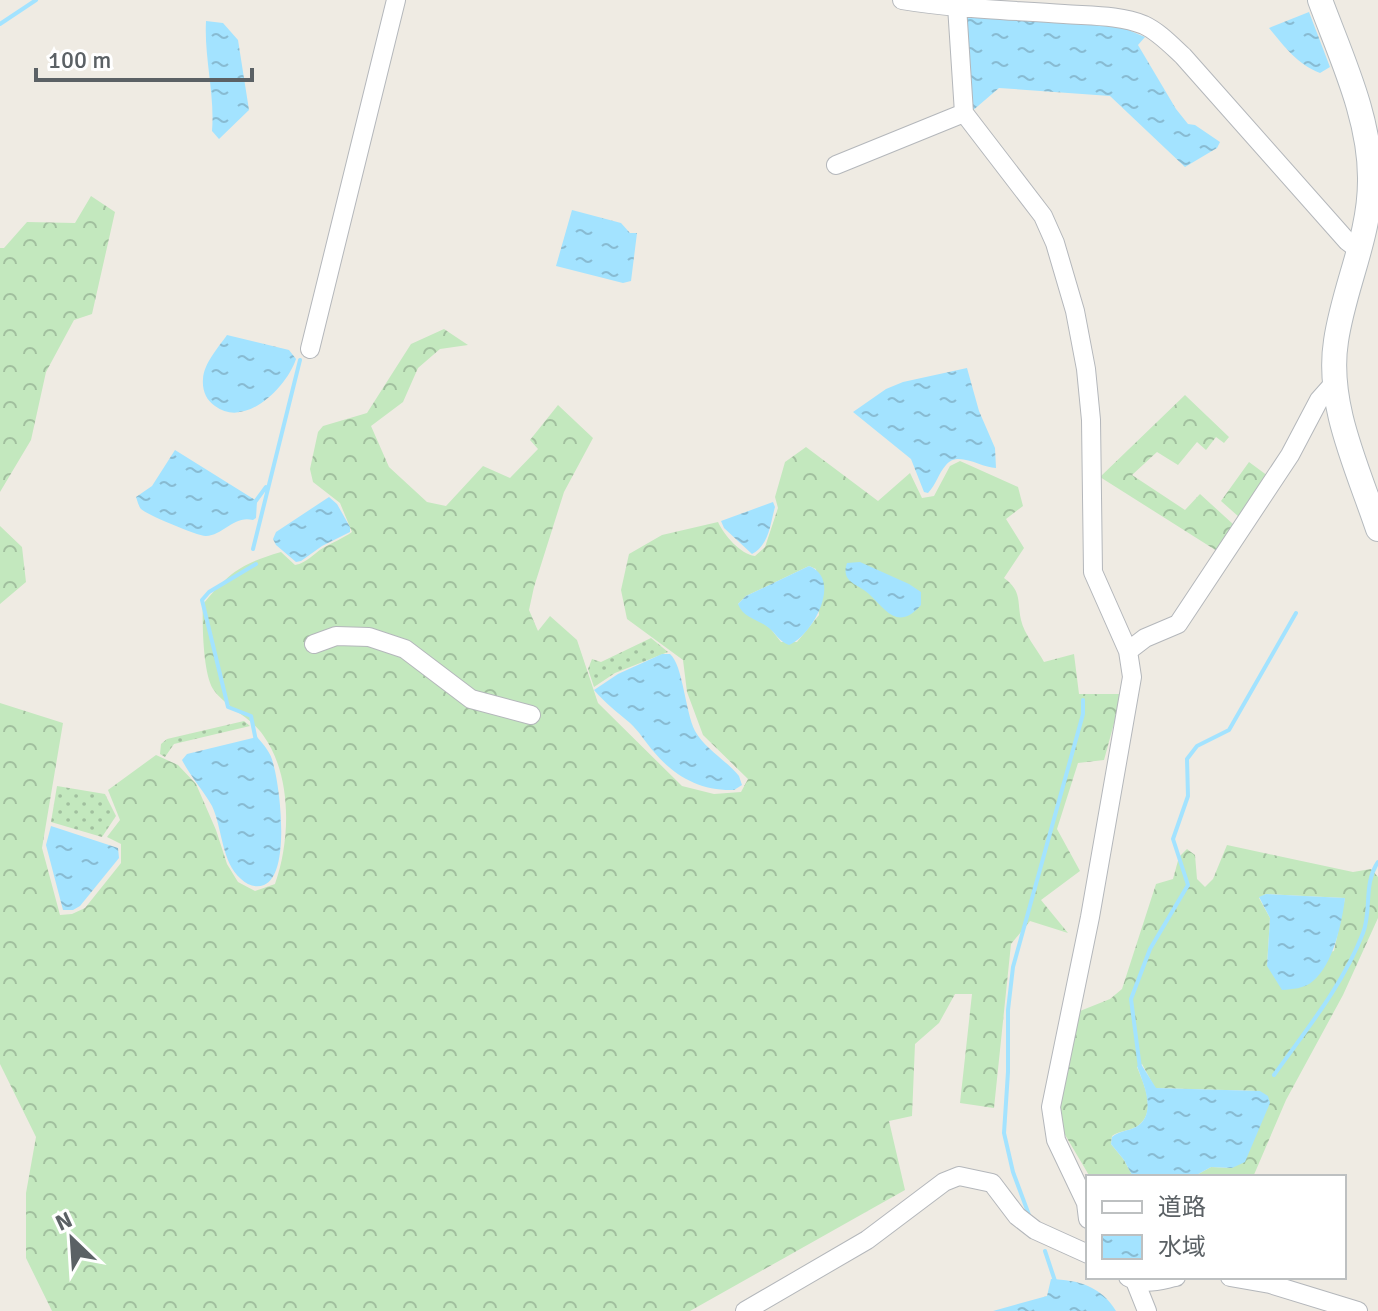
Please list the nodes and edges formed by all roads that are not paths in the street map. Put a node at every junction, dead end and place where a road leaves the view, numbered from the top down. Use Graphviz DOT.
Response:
graph roads {
  1 [pos="396,0"];
  2 [pos="902,0"];
  3 [pos="1320,0"];
  4 [pos="957,6"];
  5 [pos="964,113"];
  6 [pos="836,165"];
  7 [pos="1360,251"];
  8 [pos="310,349"];
  9 [pos="1335,382"];
  10 [pos="1378,529"];
  11 [pos="314,644"];
  12 [pos="1128,651"];
  13 [pos="531,715"];
  14 [pos="1086,1203"];
  15 [pos="1086,1253"];
  16 [pos="1132,1279"];
  17 [pos="1166,1279"];
  18 [pos="1241,1279"];
  19 [pos="745,1311"];
  20 [pos="1147,1311"];
  21 [pos="1358,1311"];
  1 -- 8 [label="street"];
  2 -- 4 [label="street"];
  3 -- 7 [label="main road"];
  4 -- 5 [label="street"];
  4 -- 7 [label="street"];
  5 -- 6 [label="street"];
  5 -- 12 [label="street"];
  7 -- 9 [label="main road"];
  9 -- 10 [label="main road"];
  9 -- 12 [label="street"];
  11 -- 13 [label="street"];
  12 -- 14 [label="street"];
  15 -- 19 [label="street"];
  16 -- 17 [label="street"];
  16 -- 20 [label="street"];
  18 -- 21 [label="street"];
}
